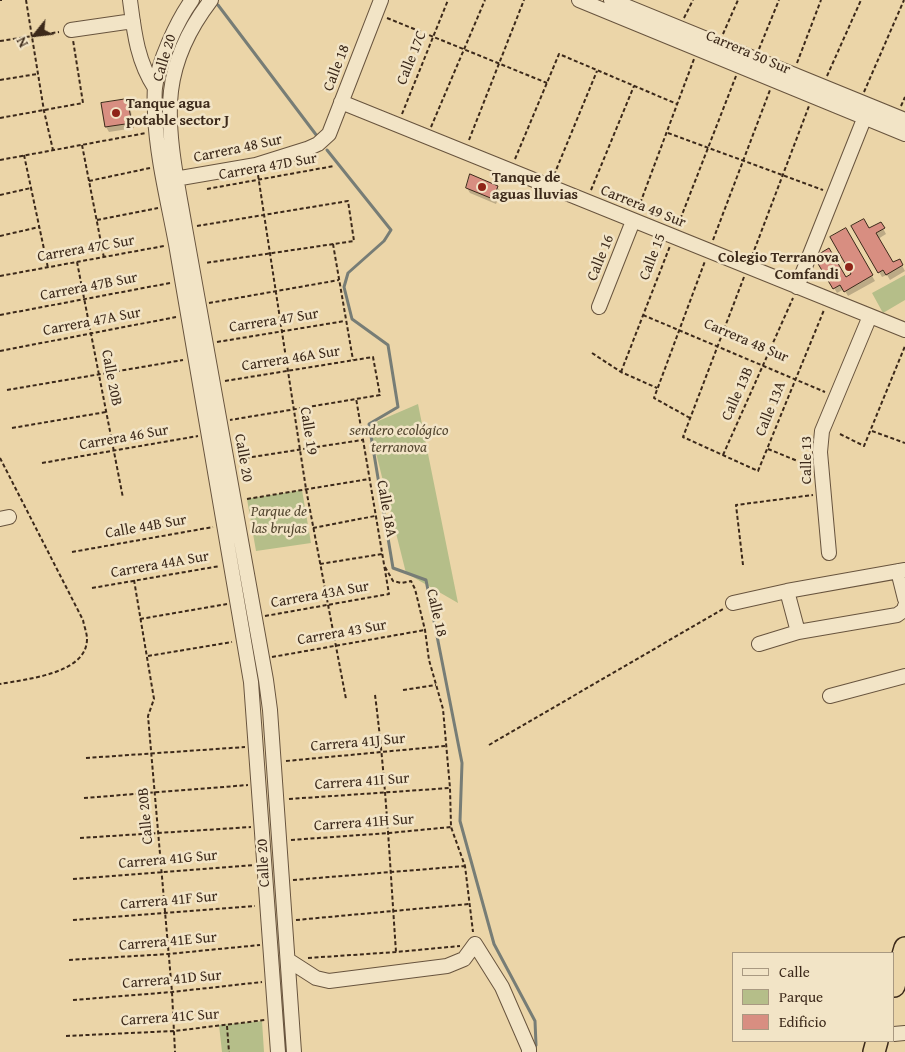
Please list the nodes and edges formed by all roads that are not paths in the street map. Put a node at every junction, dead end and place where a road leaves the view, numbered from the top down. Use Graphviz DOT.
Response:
graph roads {
  1 [pos="130,0"];
  2 [pos="192,0"];
  3 [pos="211,0"];
  4 [pos="579,0"];
  5 [pos="611,0"];
  6 [pos="378,6"];
  7 [pos="133,21"];
  8 [pos="71,30"];
  9 [pos="155,88"];
  10 [pos="341,102"];
  11 [pos="864,119"];
  12 [pos="905,120"];
  13 [pos="905,134"];
  14 [pos="318,144"];
  15 [pos="170,180"];
  16 [pos="633,221"];
  17 [pos="797,287"];
  18 [pos="599,307"];
  19 [pos="870,316"];
  20 [pos="905,330"];
  21 [pos="829,553"];
  22 [pos="902,570"];
  23 [pos="787,591"];
  24 [pos="905,599"];
  25 [pos="733,603"];
  26 [pos="905,606"];
  27 [pos="798,632"];
  28 [pos="759,644"];
  29 [pos="905,676"];
  30 [pos="830,696"];
  31 [pos="905,948"];
  32 [pos="288,960"];
  33 [pos="895,983"];
  34 [pos="278,1052"];
  35 [pos="294,1052"];
  36 [pos="529,1052"];
  1 -- 7 [label="street, Calle 20"];
  2 -- 9 [label="street, Calle 20"];
  3 -- 15 [label="street, Calle 20"];
  4 -- 11 [label="street, Carrera 50 Sur"];
  5 -- 12 [label="street, Carrera 50 Sur"];
  6 -- 10 [label="street, Calle 18"];
  7 -- 8 [label="street"];
  7 -- 9 [label="street, Calle 20"];
  9 -- 15 [label="street, Calle 20"];
  10 -- 14 [label="street, Calle 18"];
  10 -- 16 [label="street, Carrera 49 Sur"];
  11 -- 13 [label="street, Carrera 50 Sur"];
  11 -- 17 [label="street"];
  14 -- 15 [label="street, Carrera 48 Sur"];
  15 -- 32 [label="street, Calle 20"];
  15 -- 34 [label="street, Calle 20"];
  16 -- 17 [label="street, Carrera 49 Sur"];
  16 -- 18 [label="street, Calle 16"];
  17 -- 19 [label="street, Carrera 49 Sur"];
  19 -- 20 [label="street, Carrera 49 Sur"];
  19 -- 21 [label="street, Calle 13"];
  22 -- 23 [label="street"];
  22 -- 24 [label="street"];
  23 -- 25 [label="street"];
  23 -- 27 [label="street"];
  26 -- 27 [label="street"];
  27 -- 28 [label="street"];
  29 -- 30 [label="street"];
  31 -- 33 [label="highway"];
  32 -- 35 [label="street, Calle 20"];
  32 -- 36 [label="street"];
}
